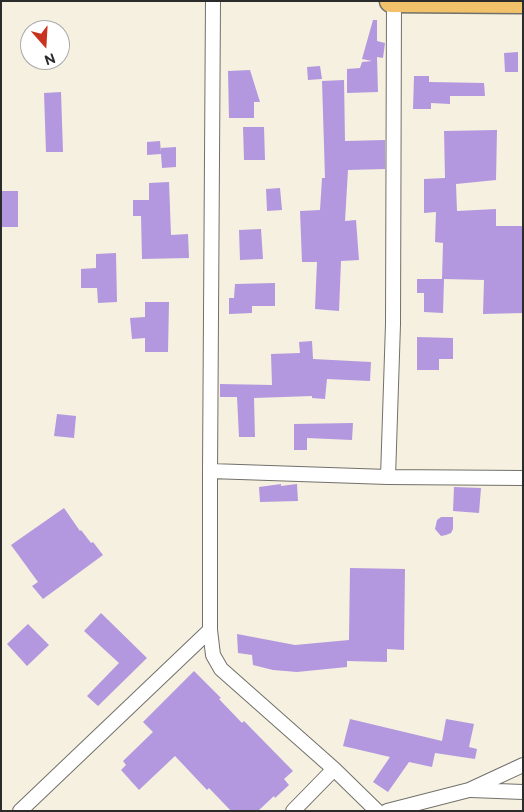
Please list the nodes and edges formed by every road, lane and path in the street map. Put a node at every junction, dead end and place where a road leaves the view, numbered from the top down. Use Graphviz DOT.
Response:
graph roads {
  1 [pos="213,1"];
  2 [pos="392,1"];
  3 [pos="523,2"];
  4 [pos="210,471"];
  5 [pos="388,477"];
  6 [pos="523,478"];
  7 [pos="210,630"];
  8 [pos="523,764"];
  9 [pos="334,769"];
  10 [pos="469,790"];
  11 [pos="523,792"];
  12 [pos="20,811"];
  13 [pos="293,811"];
  14 [pos="377,811"];
  15 [pos="387,811"];
  1 -- 4 [label="street"];
  2 -- 3 [label="main road"];
  2 -- 5 [label="street"];
  4 -- 5 [label="street"];
  4 -- 7 [label="street"];
  5 -- 6 [label="street"];
  7 -- 9 [label="street"];
  7 -- 12 [label="street"];
  8 -- 10 [label="street"];
  9 -- 13 [label="street"];
  9 -- 14 [label="street"];
  10 -- 11 [label="street"];
  10 -- 15 [label="street"];
}
